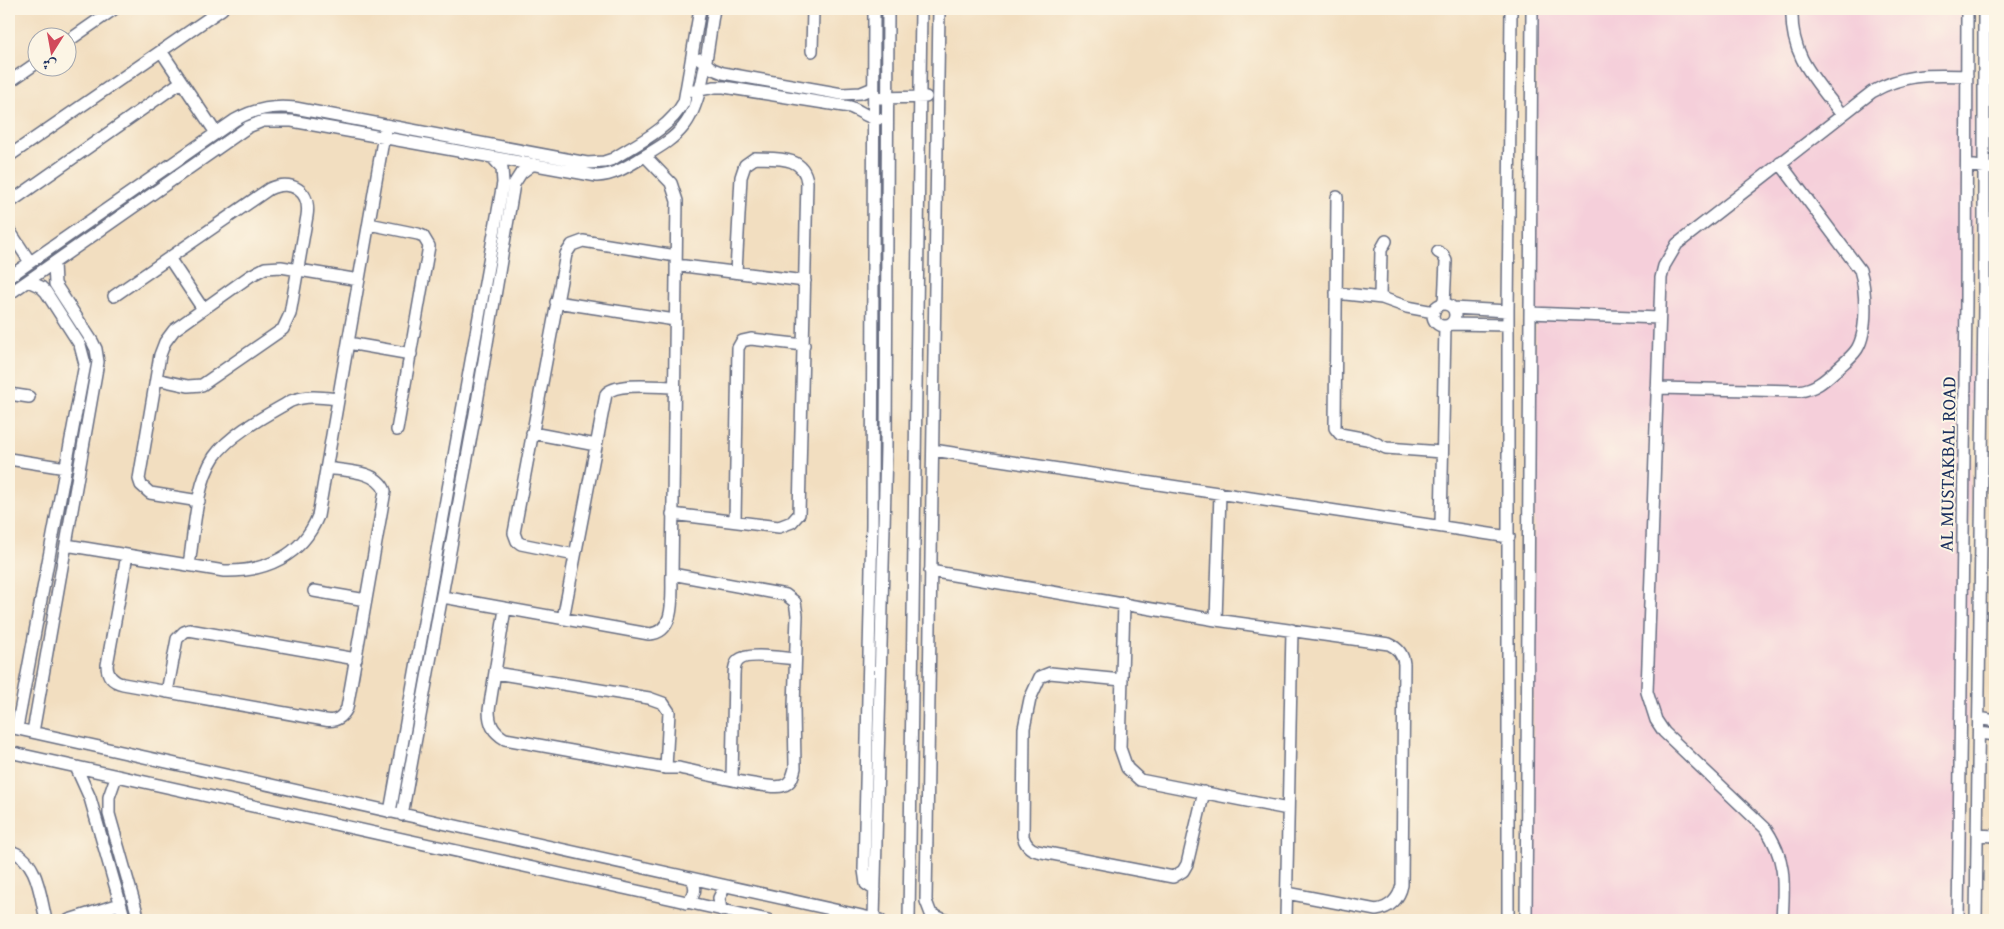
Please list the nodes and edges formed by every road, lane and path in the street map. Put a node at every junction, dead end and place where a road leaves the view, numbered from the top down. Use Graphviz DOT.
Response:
graph roads {
  1 [pos="114,9"];
  2 [pos="222,9"];
  3 [pos="700,9"];
  4 [pos="714,9"];
  5 [pos="813,9"];
  6 [pos="874,9"];
  7 [pos="888,9"];
  8 [pos="921,9"];
  9 [pos="939,9"];
  10 [pos="1511,9"];
  11 [pos="1532,9"];
  12 [pos="1792,9"];
  13 [pos="1967,9"];
  14 [pos="1984,9"];
  15 [pos="78,34"];
  16 [pos="161,51"];
  17 [pos="812,51"];
  18 [pos="692,60"];
  19 [pos="705,62"];
  20 [pos="28,69"];
  21 [pos="1967,76"];
  22 [pos="9,82"];
  23 [pos="181,82"];
  24 [pos="687,85"];
  25 [pos="699,92"];
  26 [pos="874,93"];
  27 [pos="920,97"];
  28 [pos="938,97"];
  29 [pos="887,98"];
  30 [pos="1842,115"];
  31 [pos="873,119"];
  32 [pos="887,119"];
  33 [pos="385,131"];
  34 [pos="216,133"];
  35 [pos="9,156"];
  36 [pos="645,156"];
  37 [pos="493,158"];
  38 [pos="1780,163"];
  39 [pos="533,164"];
  40 [pos="1967,165"];
  41 [pos="1990,169"];
  42 [pos="152,177"];
  43 [pos="1967,177"];
  44 [pos="1990,181"];
  45 [pos="161,188"];
  46 [pos="1337,197"];
  47 [pos="9,203"];
  48 [pos="369,224"];
  49 [pos="9,230"];
  50 [pos="1386,241"];
  51 [pos="1438,252"];
  52 [pos="170,258"];
  53 [pos="676,260"];
  54 [pos="30,262"];
  55 [pos="54,263"];
  56 [pos="298,270"];
  57 [pos="736,272"];
  58 [pos="9,277"];
  59 [pos="359,280"];
  60 [pos="804,280"];
  61 [pos="28,282"];
  62 [pos="1336,293"];
  63 [pos="9,294"];
  64 [pos="114,296"];
  65 [pos="1380,297"];
  66 [pos="556,302"];
  67 [pos="1449,306"];
  68 [pos="203,309"];
  69 [pos="1508,311"];
  70 [pos="1434,312"];
  71 [pos="1530,313"];
  72 [pos="1659,318"];
  73 [pos="675,320"];
  74 [pos="1448,325"];
  75 [pos="1508,325"];
  76 [pos="348,343"];
  77 [pos="804,345"];
  78 [pos="411,354"];
  79 [pos="156,379"];
  80 [pos="674,387"];
  81 [pos="1657,388"];
  82 [pos="9,394"];
  83 [pos="29,397"];
  84 [pos="338,399"];
  85 [pos="397,430"];
  86 [pos="532,433"];
  87 [pos="596,445"];
  88 [pos="933,450"];
  89 [pos="1442,452"];
  90 [pos="9,459"];
  91 [pos="66,468"];
  92 [pos="326,468"];
  93 [pos="1220,493"];
  94 [pos="200,501"];
  95 [pos="59,503"];
  96 [pos="73,505"];
  97 [pos="672,514"];
  98 [pos="735,521"];
  99 [pos="1441,526"];
  100 [pos="1509,537"];
  101 [pos="66,545"];
  102 [pos="127,555"];
  103 [pos="575,555"];
  104 [pos="189,565"];
  105 [pos="930,572"];
  106 [pos="672,574"];
  107 [pos="314,591"];
  108 [pos="442,597"];
  109 [pos="366,600"];
  110 [pos="1124,603"];
  111 [pos="506,609"];
  112 [pos="563,619"];
  113 [pos="1216,620"];
  114 [pos="1292,630"];
  115 [pos="356,659"];
  116 [pos="795,659"];
  117 [pos="495,672"];
  118 [pos="1122,680"];
  119 [pos="167,692"];
  120 [pos="1980,718"];
  121 [pos="1995,721"];
  122 [pos="13,727"];
  123 [pos="33,732"];
  124 [pos="1979,733"];
  125 [pos="1995,735"];
  126 [pos="9,752"];
  127 [pos="76,767"];
  128 [pos="666,768"];
  129 [pos="116,777"];
  130 [pos="732,779"];
  131 [pos="1204,792"];
  132 [pos="1288,809"];
  133 [pos="390,812"];
  134 [pos="402,815"];
  135 [pos="1977,836"];
  136 [pos="1995,836"];
  137 [pos="9,851"];
  138 [pos="125,871"];
  139 [pos="112,876"];
  140 [pos="692,880"];
  141 [pos="725,886"];
  142 [pos="875,890"];
  143 [pos="1287,893"];
  144 [pos="910,900"];
  145 [pos="926,901"];
  146 [pos="686,902"];
  147 [pos="120,904"];
  148 [pos="721,910"];
  149 [pos="1508,917"];
  150 [pos="1526,917"];
  151 [pos="46,920"];
  152 [pos="69,920"];
  153 [pos="125,920"];
  154 [pos="139,920"];
  155 [pos="768,920"];
  156 [pos="877,920"];
  157 [pos="909,920"];
  158 [pos="945,920"];
  159 [pos="1286,920"];
  160 [pos="1782,920"];
  161 [pos="1958,920"];
  162 [pos="1976,920"];
  1 -- 15 [label="street"];
  2 -- 16 [label="street"];
  3 -- 18 [label="street"];
  4 -- 19 [label="street"];
  5 -- 17 [label="street"];
  6 -- 26 [label="street"];
  7 -- 29 [label="street"];
  8 -- 27 [label="street"];
  9 -- 28 [label="street"];
  10 -- 69 [label="street"];
  11 -- 71 [label="street"];
  12 -- 30 [label="street"];
  13 -- 21 [label="street, AL MUSTAKBAL ROAD"];
  14 -- 41 [label="street, AL MUSTAKBAL ROAD"];
  16 -- 23 [label="street"];
  16 -- 35 [label="street"];
  18 -- 19 [label="street"];
  18 -- 24 [label="street"];
  19 -- 25 [label="street"];
  19 -- 26 [label="street"];
  20 -- 22 [label="street"];
  21 -- 30 [label="street"];
  21 -- 40 [label="street, AL MUSTAKBAL ROAD"];
  23 -- 34 [label="street"];
  23 -- 47 [label="street"];
  24 -- 25 [label="street"];
  24 -- 33 [label="street"];
  25 -- 31 [label="street"];
  25 -- 36 [label="street"];
  26 -- 29 [label="street"];
  26 -- 31 [label="street"];
  27 -- 28 [label="street"];
  27 -- 29 [label="street"];
  27 -- 144 [label="street"];
  28 -- 88 [label="street"];
  29 -- 32 [label="street"];
  30 -- 38 [label="street"];
  31 -- 32 [label="street"];
  31 -- 142 [label="street"];
  32 -- 142 [label="street"];
  33 -- 34 [label="street"];
  33 -- 37 [label="street"];
  33 -- 45 [label="street"];
  33 -- 48 [label="street"];
  34 -- 42 [label="street"];
  36 -- 39 [label="street"];
  36 -- 53 [label="street"];
  37 -- 39 [label="street"];
  37 -- 133 [label="street"];
  38 -- 72 [label="street"];
  38 -- 81 [label="street"];
  39 -- 108 [label="street"];
  40 -- 41 [label="street"];
  40 -- 43 [label="street, AL MUSTAKBAL ROAD"];
  41 -- 44 [label="street, AL MUSTAKBAL ROAD"];
  42 -- 45 [label="street"];
  42 -- 54 [label="street"];
  43 -- 44 [label="street"];
  43 -- 161 [label="street, AL MUSTAKBAL ROAD"];
  44 -- 120 [label="street, AL MUSTAKBAL ROAD"];
  45 -- 55 [label="street"];
  46 -- 62 [label="street"];
  48 -- 59 [label="street"];
  48 -- 78 [label="street"];
  49 -- 54 [label="street"];
  50 -- 65 [label="street"];
  51 -- 67 [label="street"];
  52 -- 56 [label="street"];
  52 -- 64 [label="street"];
  52 -- 68 [label="street"];
  53 -- 57 [label="street"];
  53 -- 66 [label="street"];
  53 -- 73 [label="street"];
  54 -- 58 [label="street"];
  55 -- 61 [label="street"];
  55 -- 96 [label="street"];
  56 -- 59 [label="street"];
  56 -- 68 [label="street"];
  56 -- 79 [label="street"];
  57 -- 60 [label="street"];
  57 -- 60 [label="street"];
  59 -- 76 [label="street"];
  60 -- 77 [label="street"];
  61 -- 63 [label="street"];
  61 -- 91 [label="street"];
  62 -- 65 [label="street"];
  62 -- 89 [label="street"];
  65 -- 70 [label="street"];
  66 -- 73 [label="street"];
  66 -- 86 [label="street"];
  67 -- 69 [label="street"];
  67 -- 70 [label="street"];
  67 -- 74 [label="street"];
  68 -- 79 [label="street"];
  69 -- 75 [label="street"];
  70 -- 74 [label="street"];
  71 -- 72 [label="street"];
  71 -- 150 [label="street"];
  72 -- 81 [label="street"];
  73 -- 80 [label="street"];
  74 -- 75 [label="street"];
  74 -- 89 [label="street"];
  75 -- 100 [label="street"];
  76 -- 78 [label="street"];
  76 -- 84 [label="street"];
  77 -- 98 [label="street"];
  77 -- 98 [label="street"];
  78 -- 85 [label="street"];
  79 -- 94 [label="street"];
  80 -- 87 [label="street"];
  80 -- 97 [label="street"];
  81 -- 160 [label="street"];
  82 -- 83 [label="street"];
  84 -- 92 [label="street"];
  84 -- 94 [label="street"];
  86 -- 87 [label="street"];
  86 -- 103 [label="street"];
  87 -- 103 [label="street"];
  88 -- 93 [label="street"];
  88 -- 105 [label="street"];
  89 -- 99 [label="street"];
  90 -- 91 [label="street"];
  91 -- 95 [label="street"];
  92 -- 104 [label="street"];
  92 -- 109 [label="street"];
  93 -- 99 [label="street"];
  93 -- 113 [label="street"];
  94 -- 104 [label="street"];
  95 -- 96 [label="street"];
  95 -- 122 [label="street"];
  96 -- 101 [label="street"];
  97 -- 98 [label="street"];
  97 -- 106 [label="street"];
  99 -- 100 [label="street"];
  100 -- 149 [label="street"];
  101 -- 102 [label="street"];
  101 -- 123 [label="street"];
  102 -- 104 [label="street"];
  102 -- 119 [label="street"];
  103 -- 112 [label="street"];
  105 -- 110 [label="street"];
  105 -- 145 [label="street"];
  106 -- 112 [label="street"];
  106 -- 116 [label="street"];
  107 -- 109 [label="street"];
  108 -- 111 [label="street"];
  108 -- 134 [label="street"];
  109 -- 115 [label="street"];
  110 -- 113 [label="street"];
  110 -- 118 [label="street"];
  111 -- 112 [label="street"];
  111 -- 117 [label="street"];
  113 -- 114 [label="street"];
  114 -- 132 [label="street"];
  114 -- 143 [label="street"];
  115 -- 119 [label="street"];
  115 -- 119 [label="street"];
  116 -- 130 [label="street"];
  116 -- 130 [label="street"];
  117 -- 128 [label="street"];
  117 -- 128 [label="street"];
  118 -- 131 [label="street"];
  118 -- 131 [label="street"];
  120 -- 121 [label="street"];
  120 -- 124 [label="street, AL MUSTAKBAL ROAD"];
  122 -- 123 [label="street"];
  123 -- 133 [label="street"];
  124 -- 125 [label="street"];
  124 -- 135 [label="street, AL MUSTAKBAL ROAD"];
  126 -- 127 [label="street"];
  127 -- 129 [label="street"];
  127 -- 139 [label="street"];
  128 -- 130 [label="street"];
  129 -- 138 [label="street"];
  129 -- 146 [label="street"];
  131 -- 132 [label="street"];
  132 -- 143 [label="street"];
  133 -- 134 [label="street"];
  134 -- 140 [label="street"];
  135 -- 136 [label="street"];
  135 -- 162 [label="street, AL MUSTAKBAL ROAD"];
  137 -- 151 [label="street"];
  138 -- 139 [label="street"];
  138 -- 154 [label="street"];
  139 -- 147 [label="street"];
  140 -- 141 [label="street"];
  140 -- 146 [label="street"];
  141 -- 148 [label="street"];
  141 -- 156 [label="street"];
  142 -- 156 [label="street"];
  143 -- 159 [label="street"];
  144 -- 145 [label="street"];
  144 -- 157 [label="street"];
  145 -- 158 [label="street"];
  146 -- 148 [label="street"];
  147 -- 152 [label="street"];
  147 -- 153 [label="street"];
  148 -- 155 [label="street"];
  149 -- 150 [label="street"];
}
